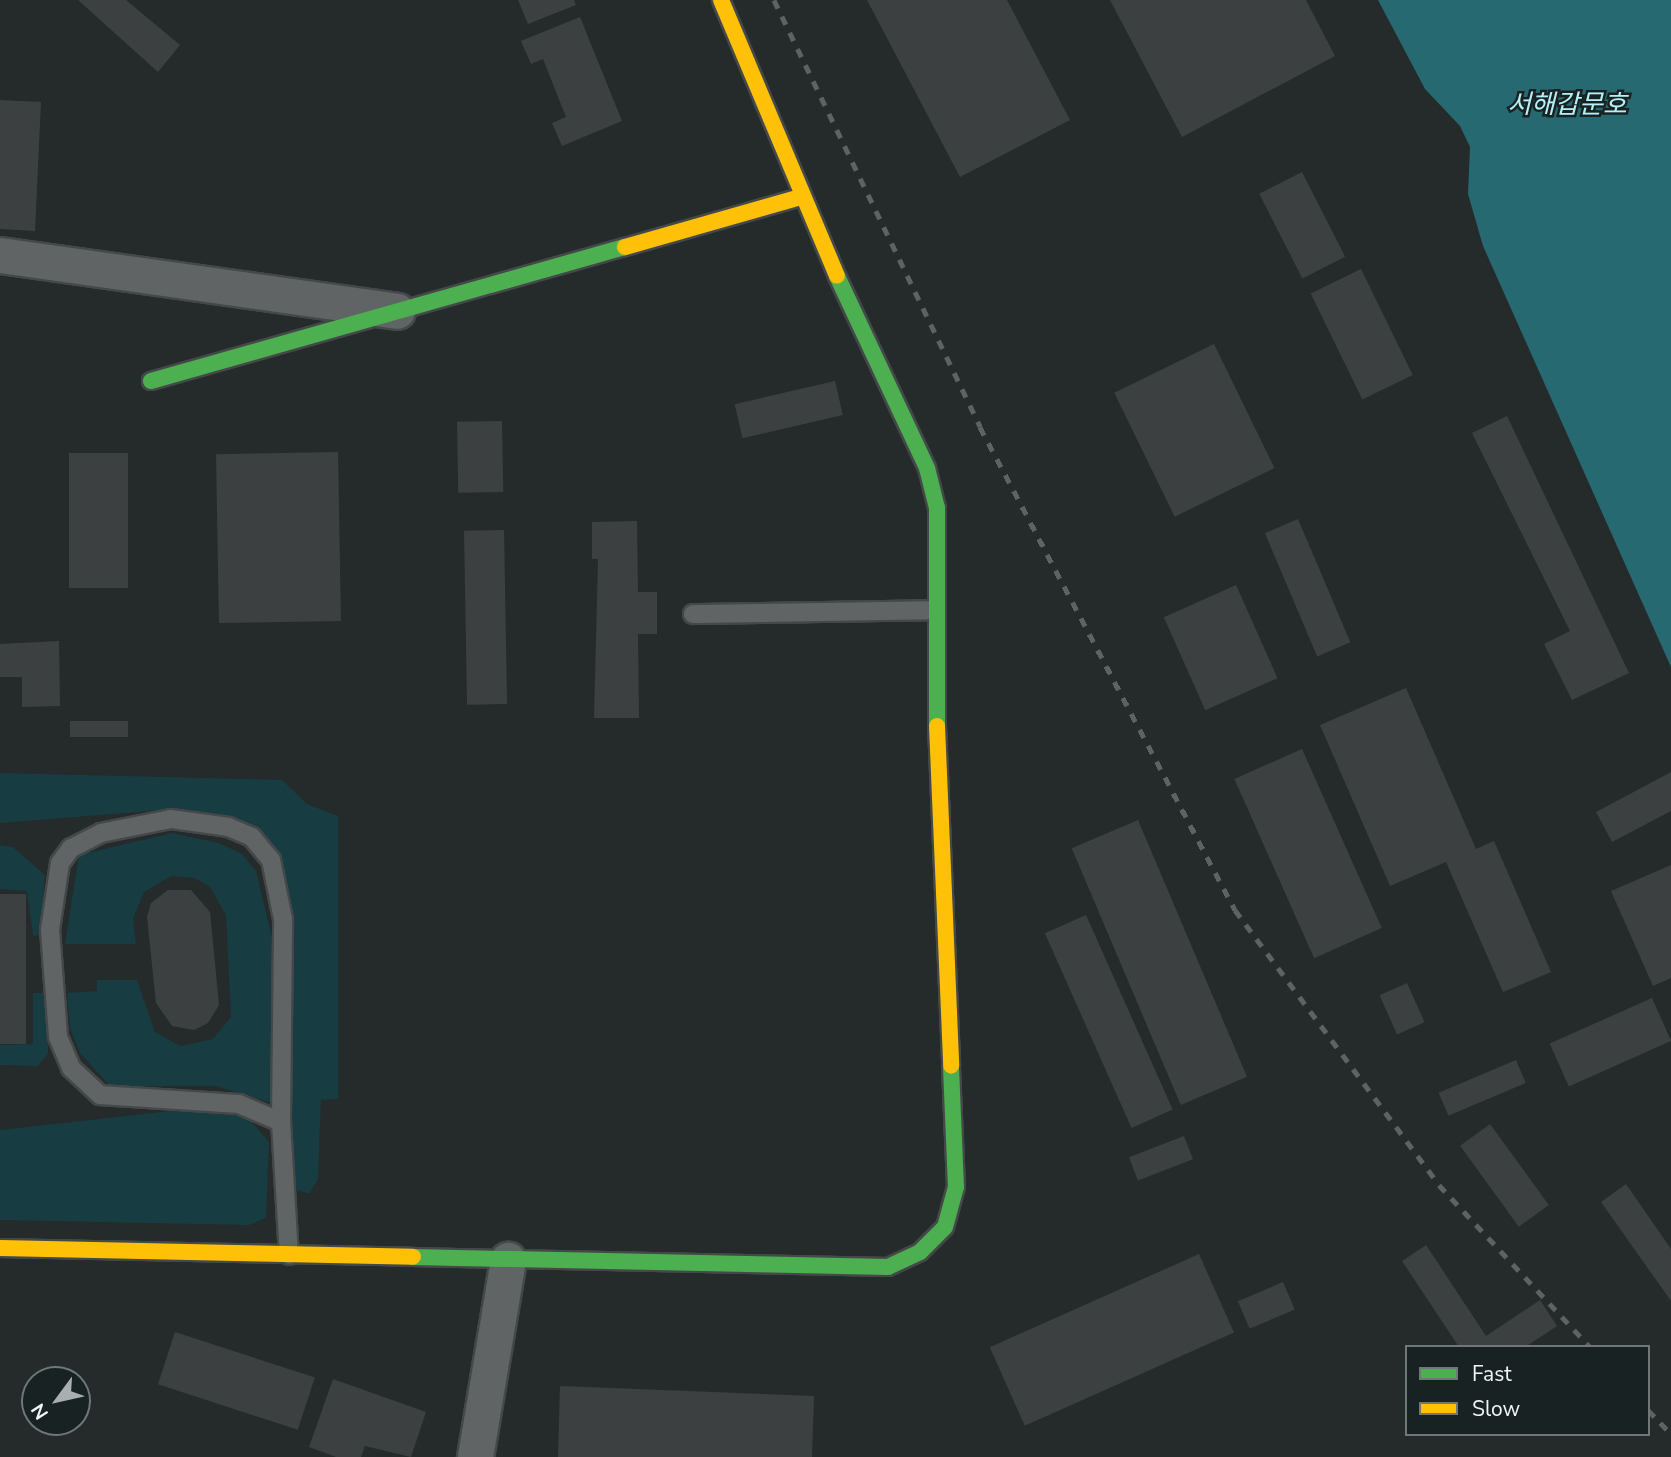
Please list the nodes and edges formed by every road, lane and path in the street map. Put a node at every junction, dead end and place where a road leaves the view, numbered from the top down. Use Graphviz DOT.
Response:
graph roads {
  1 [pos="720,0"];
  2 [pos="800,197"];
  3 [pos="0,254"];
  4 [pos="397,311"];
  5 [pos="150,381"];
  6 [pos="936,610"];
  7 [pos="694,614"];
  8 [pos="281,1122"];
  9 [pos="0,1248"];
  10 [pos="289,1255"];
  11 [pos="508,1260"];
  12 [pos="474,1457"];
  1 -- 2 [label="street"];
  2 -- 4 [label="street"];
  2 -- 6 [label="street"];
  3 -- 4 [label="street"];
  4 -- 5 [label="street"];
  6 -- 7 [label="lane"];
  6 -- 11 [label="street"];
  8 -- 8 [label="lane"];
  8 -- 10 [label="lane"];
  9 -- 10 [label="street"];
  10 -- 11 [label="street"];
  11 -- 12 [label="street"];
}
